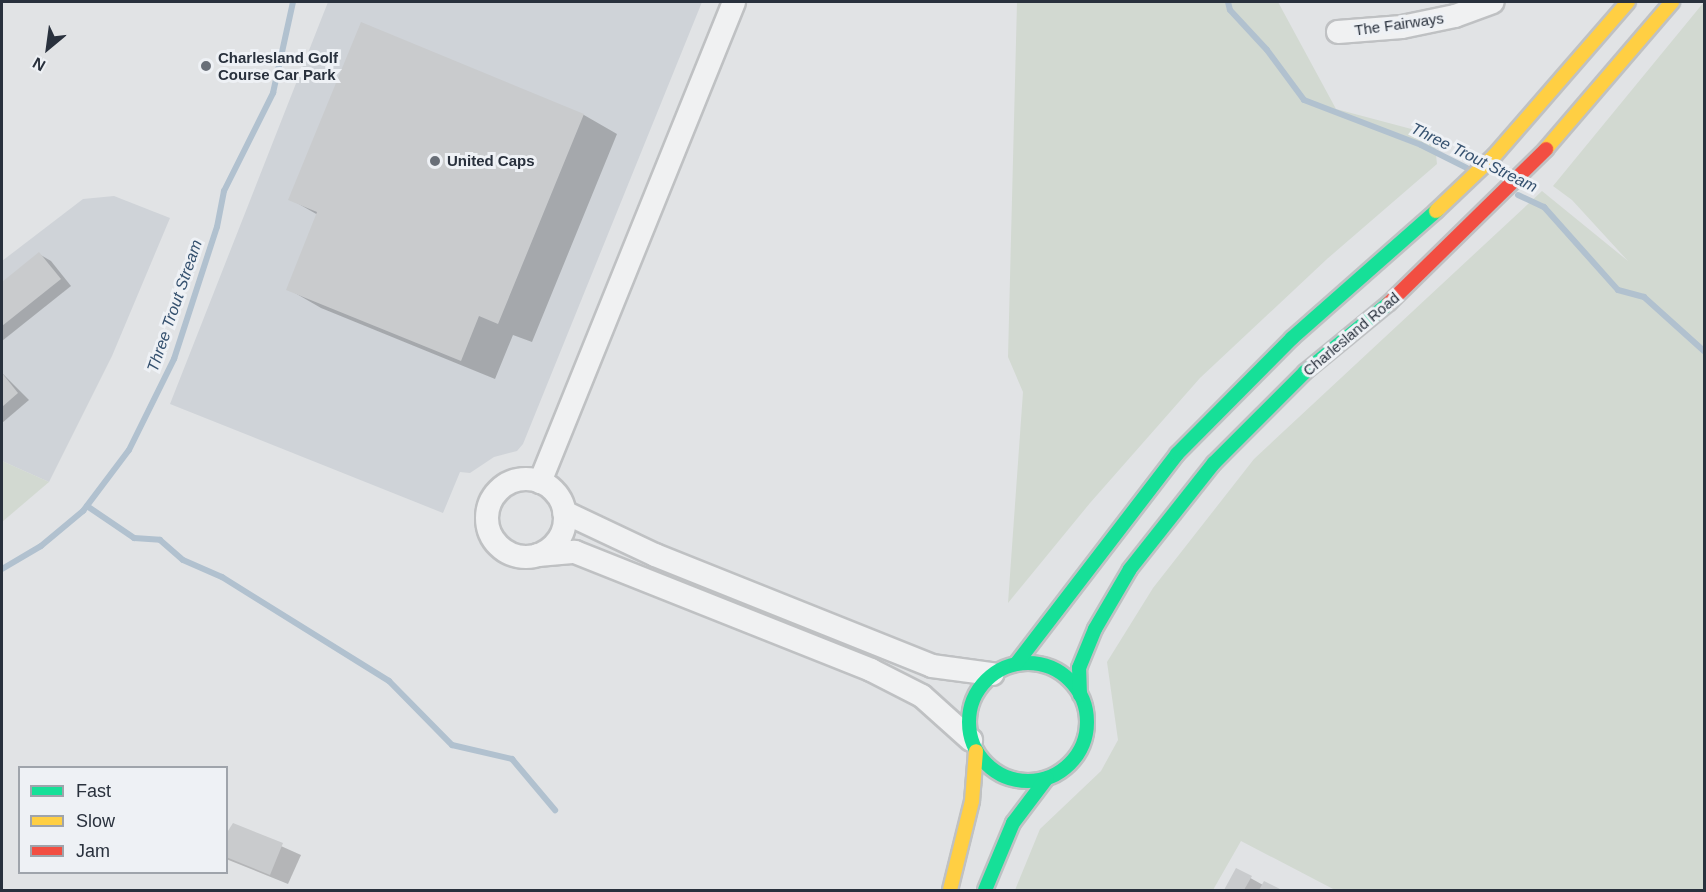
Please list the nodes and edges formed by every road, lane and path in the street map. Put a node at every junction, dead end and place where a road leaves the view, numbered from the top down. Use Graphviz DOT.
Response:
graph roads {
  1 [pos="734,2"];
  2 [pos="1493,2"];
  3 [pos="1628,2"];
  4 [pos="1672,2"];
  5 [pos="1338,32"];
  6 [pos="540,482"];
  7 [pos="564,512"];
  8 [pos="538,555"];
  9 [pos="1016,664"];
  10 [pos="992,674"];
  11 [pos="1080,695"];
  12 [pos="974,745"];
  13 [pos="1047,778"];
  14 [pos="950,891"];
  15 [pos="985,891"];
  1 -- 6 [label="street"];
  2 -- 5 [label="street, The Fairways"];
  3 -- 9 [label="main road"];
  4 -- 11 [label="main road, Charlesland Road"];
  6 -- 7 [label="street"];
  6 -- 8 [label="street"];
  7 -- 8 [label="street"];
  7 -- 10 [label="street"];
  8 -- 12 [label="street"];
  9 -- 10 [label="main road"];
  9 -- 11 [label="main road"];
  10 -- 12 [label="main road"];
  11 -- 13 [label="main road"];
  12 -- 13 [label="main road"];
  12 -- 14 [label="main road"];
  13 -- 15 [label="main road"];
}
